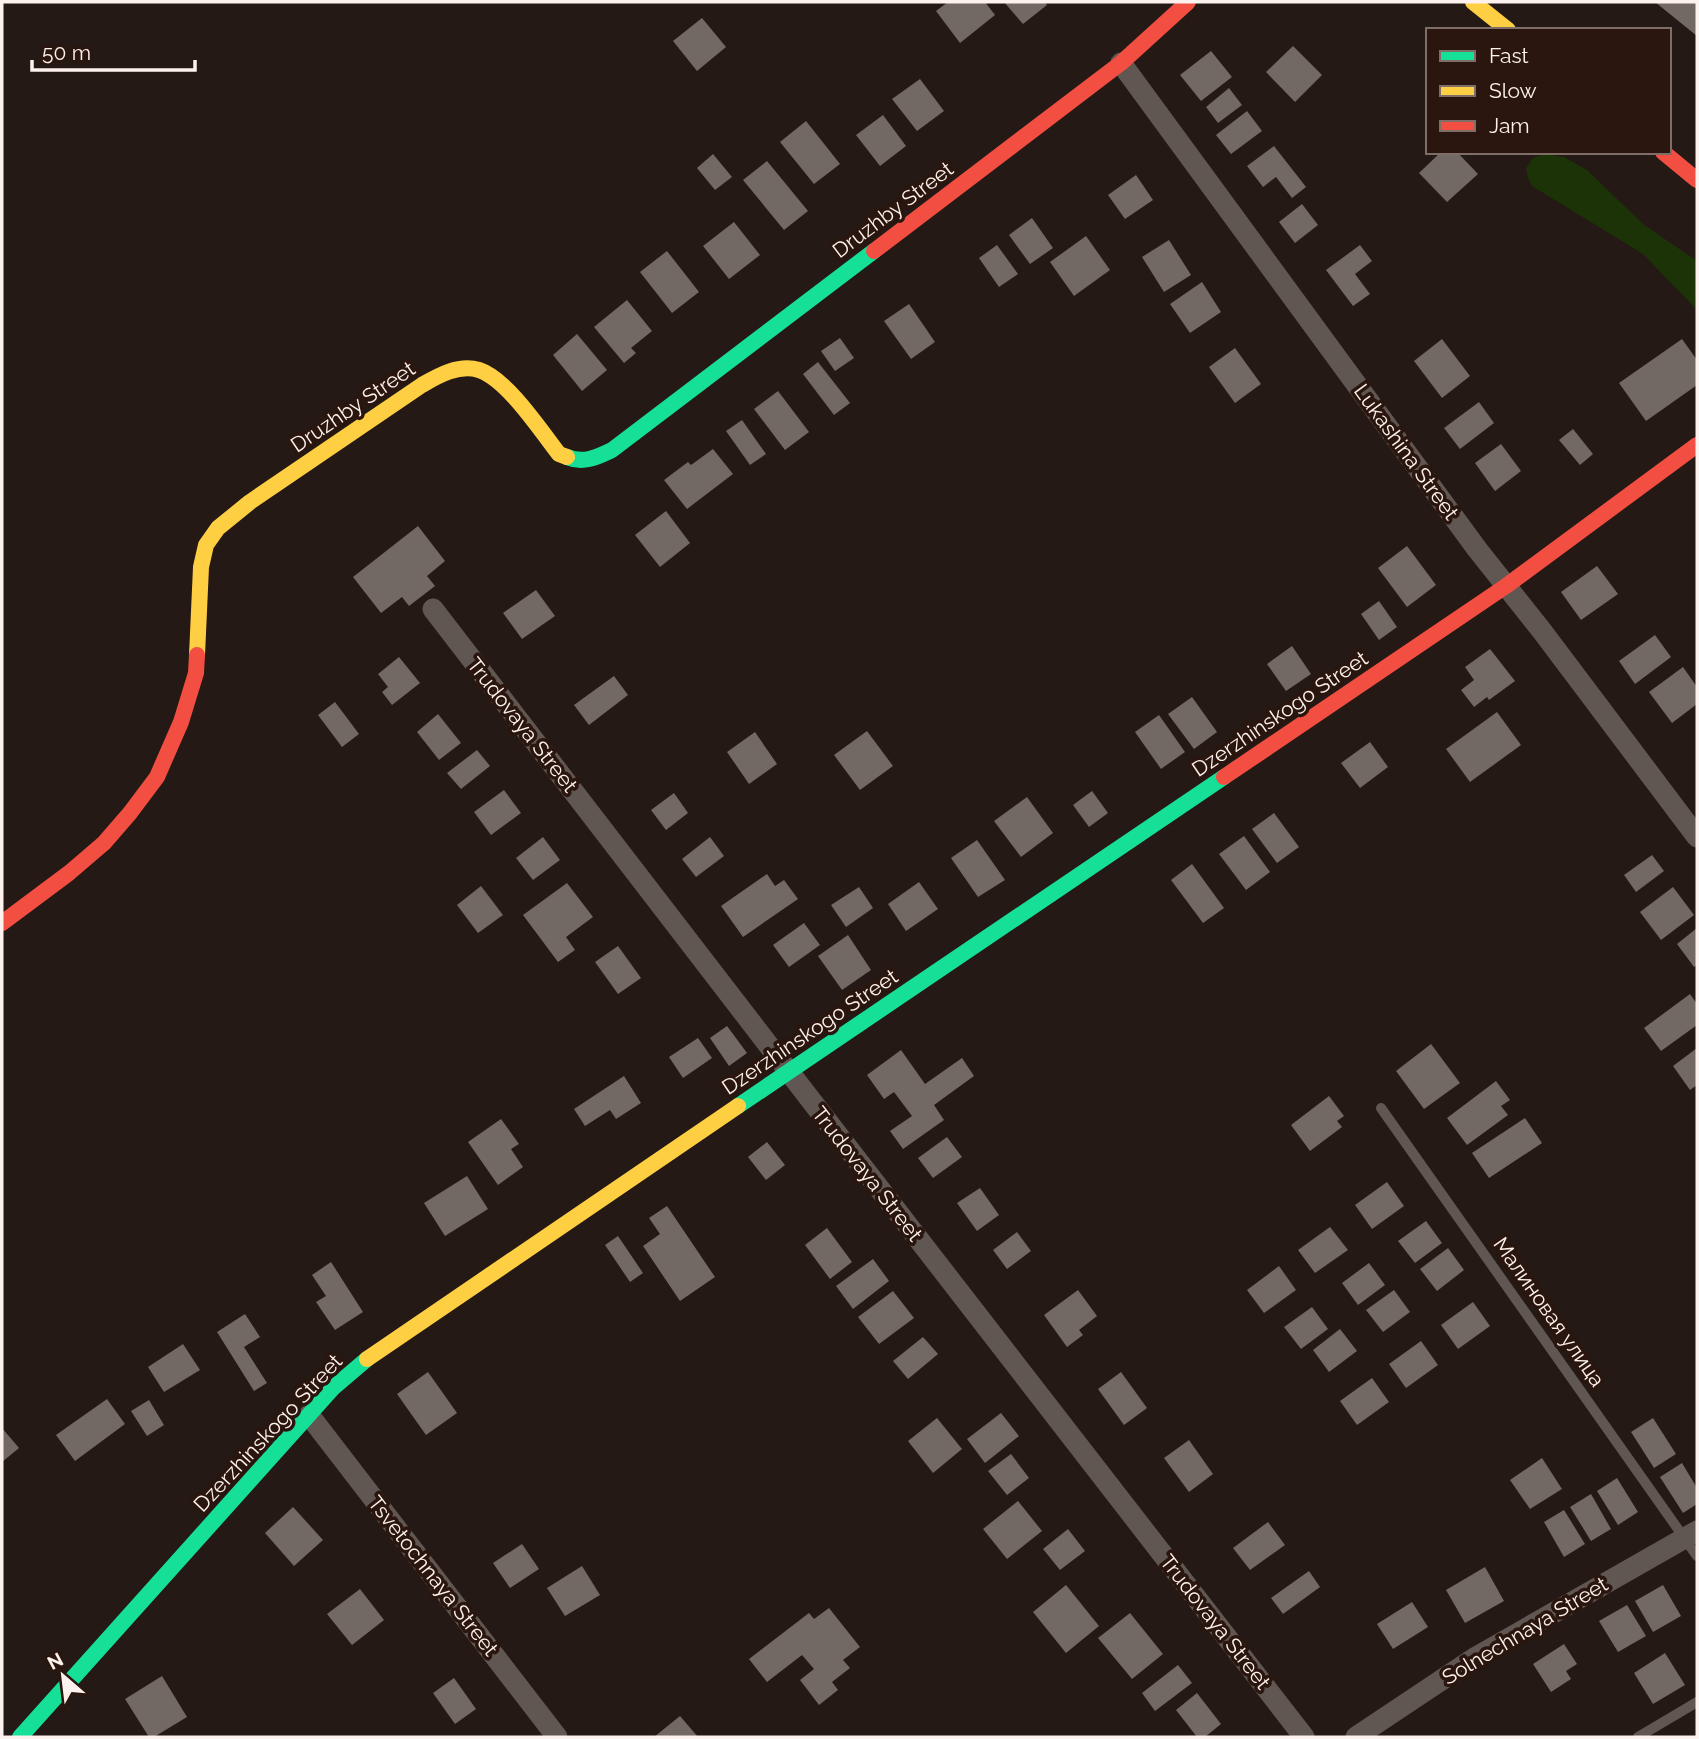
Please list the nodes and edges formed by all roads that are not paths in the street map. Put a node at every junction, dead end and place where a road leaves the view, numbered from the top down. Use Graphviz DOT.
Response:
graph roads {
  1 [pos="1188,2"];
  2 [pos="1473,2"];
  3 [pos="1506,28"];
  4 [pos="1121,63"];
  5 [pos="1665,154"];
  6 [pos="1697,180"];
  7 [pos="1697,445"];
  8 [pos="1506,586"];
  9 [pos="433,609"];
  10 [pos="1697,837"];
  11 [pos="2,923"];
  12 [pos="789,1071"];
  13 [pos="1381,1108"];
  14 [pos="309,1415"];
  15 [pos="1691,1534"];
  16 [pos="1697,1556"];
  17 [pos="1697,1702"];
  18 [pos="20,1737"];
  19 [pos="557,1737"];
  20 [pos="1304,1737"];
  21 [pos="1356,1737"];
  22 [pos="1638,1737"];
  1 -- 4 [label="street, Druzhby Street"];
  2 -- 3 [label="street"];
  4 -- 8 [label="street, Lukashina Street"];
  4 -- 11 [label="street, Druzhby Street"];
  5 -- 6 [label="street"];
  7 -- 8 [label="street, Dzerzhinskogo Street"];
  8 -- 10 [label="street, Lukashina Street"];
  8 -- 12 [label="street, Dzerzhinskogo Street"];
  9 -- 12 [label="street, Trudovaya Street"];
  12 -- 14 [label="street, Dzerzhinskogo Street"];
  12 -- 20 [label="street, Trudovaya Street"];
  13 -- 15 [label="lane, Малиновая улица"];
  14 -- 18 [label="street, Dzerzhinskogo Street"];
  14 -- 19 [label="street, Tsvetochnaya Street"];
  15 -- 16 [label="lane, Малиновая улица"];
  15 -- 21 [label="street, Solnechnaya Street"];
  17 -- 22 [label="lane"];
}
